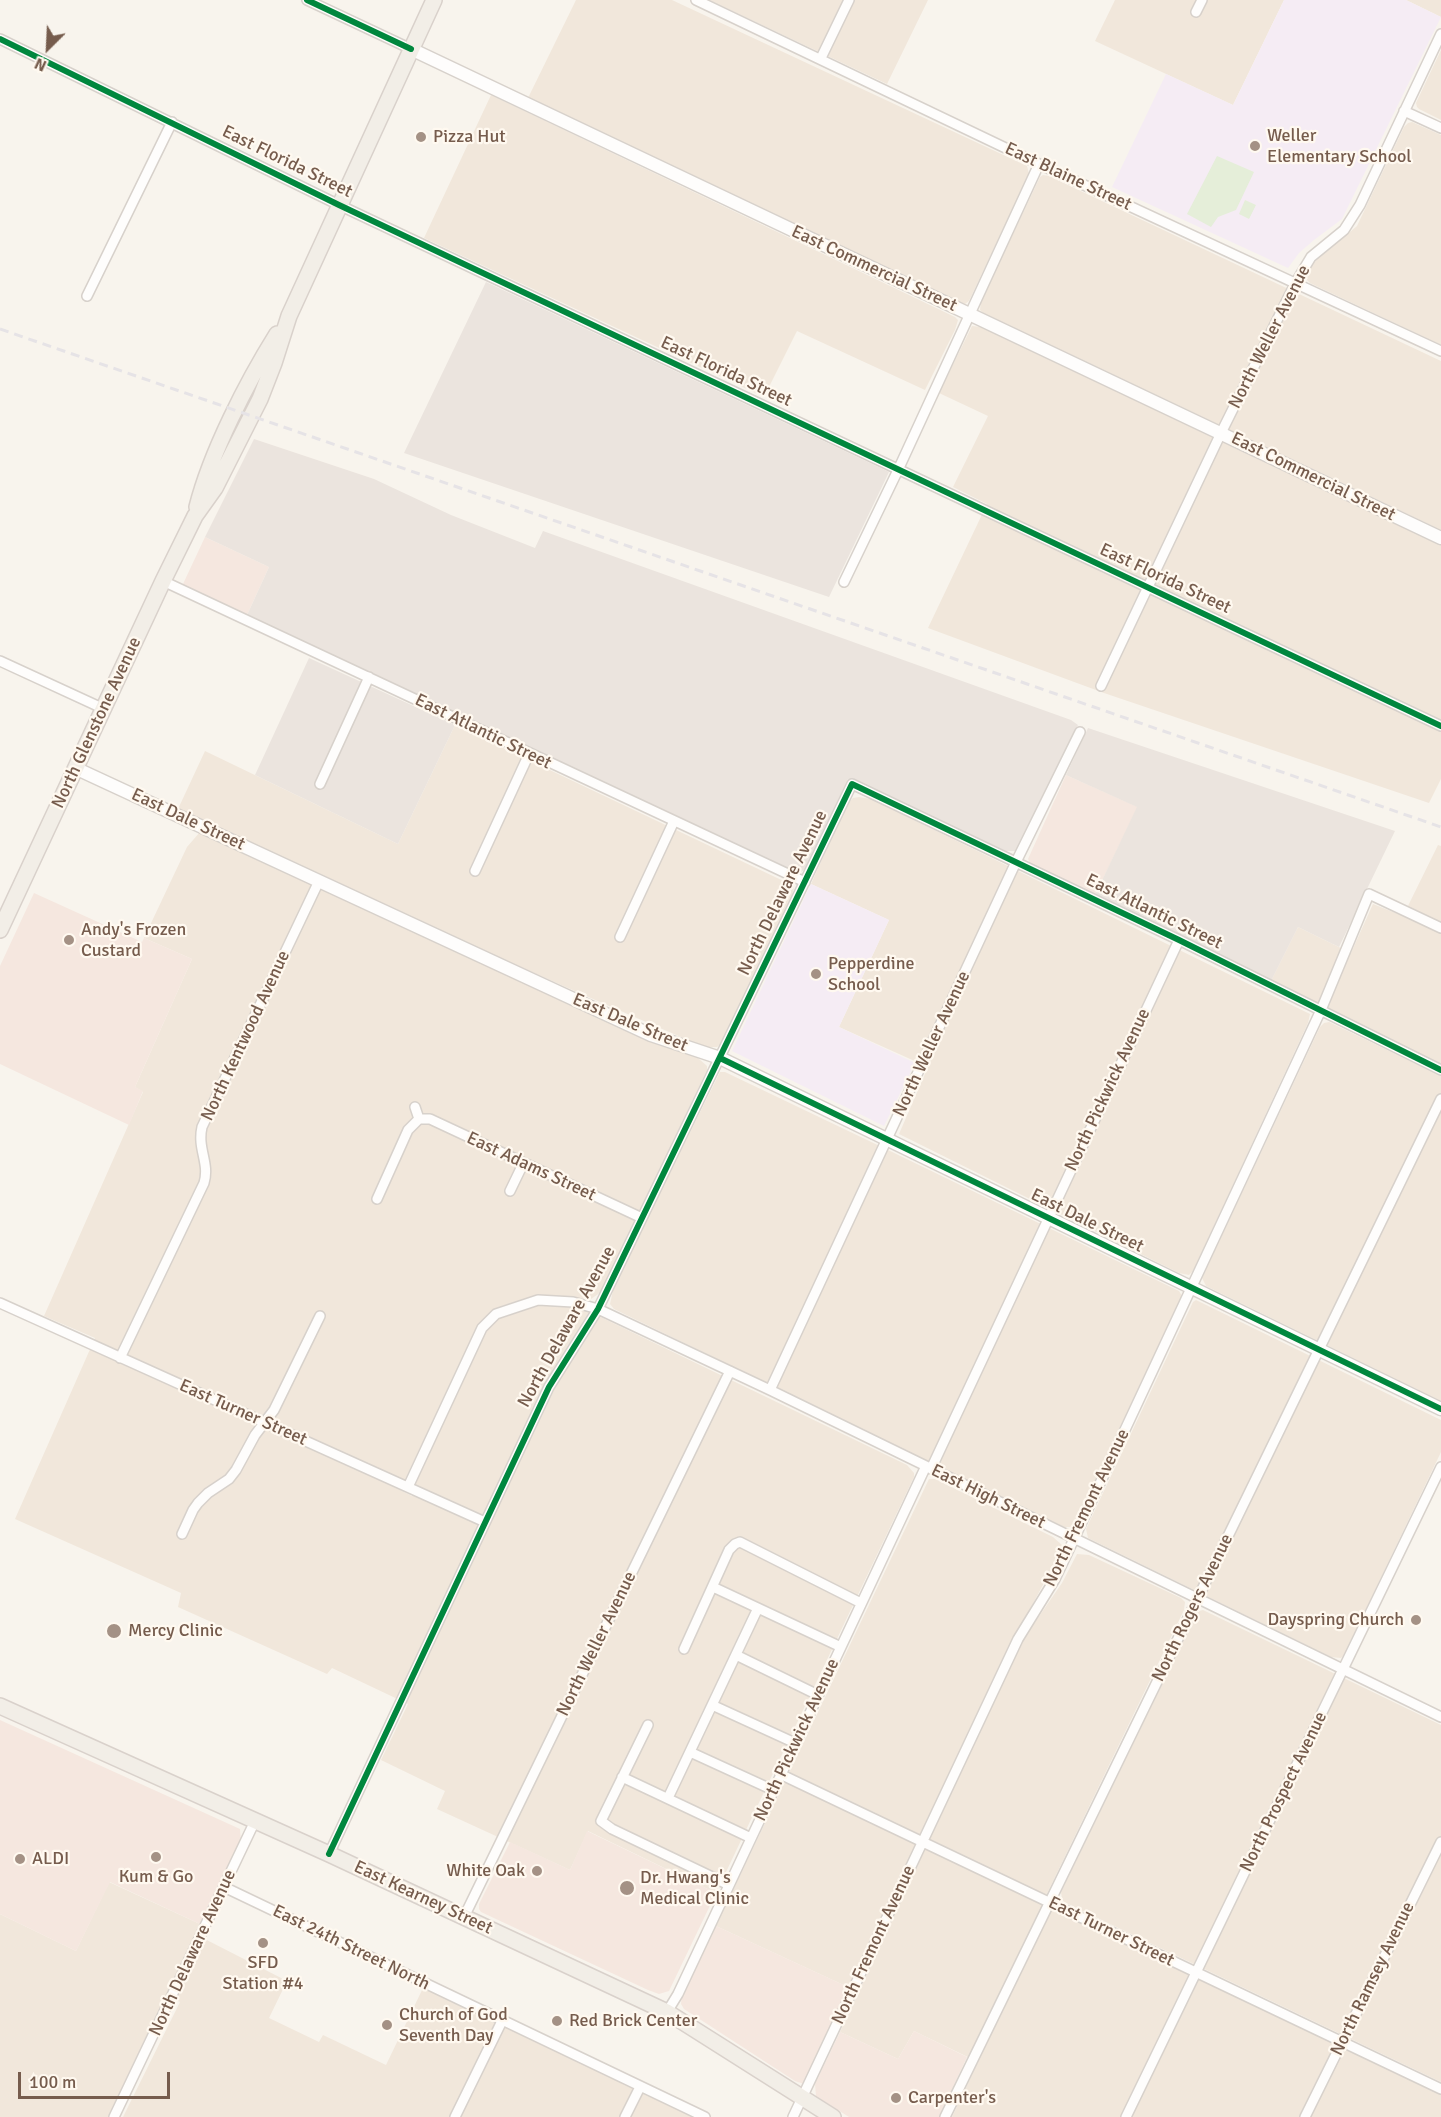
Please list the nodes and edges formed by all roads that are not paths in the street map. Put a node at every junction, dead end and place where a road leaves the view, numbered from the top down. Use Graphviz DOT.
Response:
graph roads {
  1 [pos="307,0"];
  2 [pos="434,0"];
  3 [pos="696,0"];
  4 [pos="849,0"];
  5 [pos="1202,0"];
  6 [pos="1196,12"];
  7 [pos="1441,34"];
  8 [pos="0,39"];
  9 [pos="411,49"];
  10 [pos="821,58"];
  11 [pos="1404,111"];
  12 [pos="172,122"];
  13 [pos="1441,128"];
  14 [pos="1039,164"];
  15 [pos="339,205"];
  16 [pos="1296,282"];
  17 [pos="87,296"];
  18 [pos="970,315"];
  19 [pos="1441,351"];
  20 [pos="1221,433"];
  21 [pos="898,470"];
  22 [pos="1441,538"];
  23 [pos="163,581"];
  24 [pos="844,582"];
  25 [pos="1149,588"];
  26 [pos="0,661"];
  27 [pos="369,677"];
  28 [pos="1101,686"];
  29 [pos="102,708"];
  30 [pos="1441,726"];
  31 [pos="1080,732"];
  32 [pos="529,754"];
  33 [pos="75,768"];
  34 [pos="320,784"];
  35 [pos="852,784"];
  36 [pos="674,821"];
  37 [pos="1016,862"];
  38 [pos="475,871"];
  39 [pos="319,881"];
  40 [pos="804,882"];
  41 [pos="1441,928"];
  42 [pos="0,930"];
  43 [pos="620,937"];
  44 [pos="1179,940"];
  45 [pos="1320,1011"];
  46 [pos="720,1058"];
  47 [pos="1441,1070"];
  48 [pos="1441,1098"];
  49 [pos="415,1107"];
  50 [pos="419,1119"];
  51 [pos="889,1139"];
  52 [pos="523,1164"];
  53 [pos="510,1191"];
  54 [pos="377,1199"];
  55 [pos="642,1218"];
  56 [pos="1048,1218"];
  57 [pos="1191,1288"];
  58 [pos="0,1303"];
  59 [pos="598,1309"];
  60 [pos="320,1316"];
  61 [pos="1318,1350"];
  62 [pos="120,1358"];
  63 [pos="730,1371"];
  64 [pos="770,1390"];
  65 [pos="1441,1409"];
  66 [pos="265,1423"];
  67 [pos="1441,1467"];
  68 [pos="929,1468"];
  69 [pos="408,1486"];
  70 [pos="485,1522"];
  71 [pos="182,1534"];
  72 [pos="1074,1539"];
  73 [pos="712,1587"];
  74 [pos="1198,1598"];
  75 [pos="861,1603"];
  76 [pos="758,1608"];
  77 [pos="841,1647"];
  78 [pos="684,1649"];
  79 [pos="736,1655"];
  80 [pos="1344,1669"];
  81 [pos="818,1695"];
  82 [pos="712,1705"];
  83 [pos="0,1706"];
  84 [pos="1441,1717"];
  85 [pos="648,1725"];
  86 [pos="795,1743"];
  87 [pos="690,1752"];
  88 [pos="780,1774"];
  89 [pos="622,1777"];
  90 [pos="773,1790"];
  91 [pos="668,1798"];
  92 [pos="255,1821"];
  93 [pos="751,1838"];
  94 [pos="1441,1842"];
  95 [pos="922,1843"];
  96 [pos="329,1854"];
  97 [pos="729,1885"];
  98 [pos="224,1887"];
  99 [pos="1051,1902"];
  100 [pos="464,1917"];
  101 [pos="1196,1974"];
  102 [pos="667,2012"];
  103 [pos="502,2021"];
  104 [pos="1342,2042"];
  105 [pos="640,2086"];
  106 [pos="1441,2089"];
  107 [pos="802,2098"];
  108 [pos="114,2117"];
  109 [pos="455,2117"];
  110 [pos="625,2117"];
  111 [pos="705,2117"];
  112 [pos="793,2117"];
  113 [pos="833,2117"];
  114 [pos="945,2117"];
  115 [pos="1126,2117"];
  116 [pos="1305,2117"];
  1 -- 9 [label="street, East Commercial Street"];
  2 -- 9 [label="main road, North Glenstone Avenue"];
  3 -- 10 [label="street, East Blaine Street"];
  4 -- 10 [label="street"];
  5 -- 6 [label="street"];
  7 -- 11 [label="street, North Weller Avenue"];
  8 -- 12 [label="street, East Florida Street"];
  9 -- 15 [label="main road, North Glenstone Avenue"];
  9 -- 18 [label="street, East Commercial Street"];
  10 -- 14 [label="street, East Blaine Street"];
  11 -- 13 [label="street"];
  11 -- 16 [label="street, North Weller Avenue"];
  12 -- 15 [label="street, East Florida Street"];
  12 -- 17 [label="street"];
  14 -- 16 [label="street, East Blaine Street"];
  14 -- 18 [label="street"];
  15 -- 21 [label="street, East Florida Street"];
  15 -- 23 [label="main road, North Glenstone Avenue"];
  16 -- 19 [label="street, East Blaine Street"];
  16 -- 20 [label="street, North Weller Avenue"];
  18 -- 20 [label="street, East Commercial Street"];
  18 -- 21 [label="street"];
  20 -- 22 [label="street, East Commercial Street"];
  20 -- 25 [label="street, North Weller Avenue"];
  21 -- 24 [label="street"];
  21 -- 25 [label="street, East Florida Street"];
  23 -- 27 [label="street, East Atlantic Street"];
  23 -- 29 [label="main road, North Glenstone Avenue"];
  25 -- 28 [label="street, North Weller Avenue"];
  25 -- 30 [label="street, East Florida Street"];
  26 -- 29 [label="street"];
  27 -- 32 [label="street, East Atlantic Street"];
  27 -- 34 [label="street"];
  29 -- 33 [label="main road, North Glenstone Avenue"];
  31 -- 37 [label="street, North Weller Avenue"];
  32 -- 36 [label="street, East Atlantic Street"];
  32 -- 38 [label="street"];
  33 -- 39 [label="street, East Dale Street"];
  33 -- 42 [label="main road, North Glenstone Avenue"];
  35 -- 37 [label="street, East Atlantic Street"];
  35 -- 40 [label="street, North Delaware Avenue"];
  36 -- 40 [label="street, East Atlantic Street"];
  36 -- 43 [label="street"];
  37 -- 44 [label="street, East Atlantic Street"];
  37 -- 51 [label="street, North Weller Avenue"];
  39 -- 46 [label="street, East Dale Street"];
  39 -- 62 [label="street, North Kentwood Avenue"];
  40 -- 46 [label="street, North Delaware Avenue"];
  41 -- 45 [label="street, North Fremont Avenue"];
  44 -- 45 [label="street, East Atlantic Street"];
  44 -- 56 [label="street, North Pickwick Avenue"];
  45 -- 47 [label="street, East Atlantic Street"];
  45 -- 57 [label="street, North Fremont Avenue"];
  46 -- 51 [label="street, East Dale Street"];
  46 -- 55 [label="street, North Delaware Avenue"];
  48 -- 61 [label="street, North Rogers Avenue"];
  49 -- 50 [label="street"];
  50 -- 52 [label="street, East Adams Street"];
  50 -- 54 [label="street"];
  51 -- 56 [label="street, East Dale Street"];
  51 -- 64 [label="street, North Weller Avenue"];
  52 -- 53 [label="street"];
  52 -- 55 [label="street, East Adams Street"];
  55 -- 59 [label="street, North Delaware Avenue"];
  56 -- 57 [label="street, East Dale Street"];
  56 -- 68 [label="street, North Pickwick Avenue"];
  57 -- 61 [label="street, East Dale Street"];
  57 -- 72 [label="street, North Fremont Avenue"];
  58 -- 62 [label="street, East Turner Street"];
  59 -- 63 [label="street, East High Street"];
  59 -- 69 [label="street, East High Street"];
  59 -- 70 [label="street, North Delaware Avenue"];
  60 -- 66 [label="street"];
  61 -- 65 [label="street, East Dale Street"];
  61 -- 74 [label="street, North Rogers Avenue"];
  62 -- 66 [label="street, East Turner Street"];
  63 -- 64 [label="street, East High Street"];
  63 -- 100 [label="street, North Weller Avenue"];
  64 -- 68 [label="street, East High Street"];
  66 -- 69 [label="street, East Turner Street"];
  66 -- 71 [label="street"];
  67 -- 80 [label="street, North Prospect Avenue"];
  68 -- 72 [label="street, East High Street"];
  68 -- 75 [label="street, North Pickwick Avenue"];
  69 -- 70 [label="street, East Turner Street"];
  70 -- 96 [label="street, North Delaware Avenue"];
  72 -- 74 [label="street, East High Street"];
  72 -- 95 [label="street, North Fremont Avenue"];
  73 -- 75 [label="street"];
  73 -- 76 [label="street"];
  73 -- 78 [label="street"];
  74 -- 80 [label="street, East High Street"];
  74 -- 99 [label="street, North Rogers Avenue"];
  75 -- 77 [label="street, North Pickwick Avenue"];
  76 -- 77 [label="street"];
  76 -- 79 [label="street"];
  77 -- 81 [label="street, North Pickwick Avenue"];
  79 -- 81 [label="street"];
  79 -- 82 [label="street"];
  80 -- 84 [label="street, East High Street"];
  80 -- 101 [label="street, North Prospect Avenue"];
  81 -- 86 [label="street, North Pickwick Avenue"];
  82 -- 86 [label="street"];
  82 -- 87 [label="street"];
  83 -- 92 [label="main road, East Kearney Street"];
  85 -- 89 [label="street"];
  86 -- 88 [label="street, North Pickwick Avenue"];
  87 -- 90 [label="street"];
  87 -- 91 [label="street"];
  88 -- 90 [label="street, North Pickwick Avenue"];
  88 -- 95 [label="street, East Turner Street"];
  89 -- 91 [label="street"];
  89 -- 97 [label="street"];
  90 -- 93 [label="street, North Pickwick Avenue"];
  91 -- 93 [label="street"];
  92 -- 96 [label="main road, East Kearney Street"];
  92 -- 98 [label="street, North Delaware Avenue"];
  93 -- 97 [label="street, North Pickwick Avenue"];
  94 -- 104 [label="street, North Ramsey Avenue"];
  95 -- 99 [label="street, East Turner Street"];
  95 -- 107 [label="street, North Fremont Avenue"];
  96 -- 100 [label="main road, East Kearney Street"];
  97 -- 102 [label="street, North Pickwick Avenue"];
  98 -- 103 [label="street, East 24th Street North"];
  98 -- 108 [label="street, North Delaware Avenue"];
  99 -- 101 [label="street, East Turner Street"];
  99 -- 114 [label="street, North Rogers Avenue"];
  100 -- 102 [label="main road, East Kearney Street"];
  101 -- 104 [label="street, East Turner Street"];
  101 -- 115 [label="street, North Prospect Avenue"];
  102 -- 107 [label="main road, East Kearney Street"];
  103 -- 105 [label="street, East 24th Street North"];
  103 -- 109 [label="street"];
  104 -- 106 [label="street, East Turner Street"];
  104 -- 116 [label="street, North Ramsey Avenue"];
  105 -- 110 [label="street"];
  105 -- 111 [label="street, East 24th Street North"];
  107 -- 112 [label="street, North Fremont Avenue"];
  107 -- 113 [label="main road, East Kearney Street"];
}
